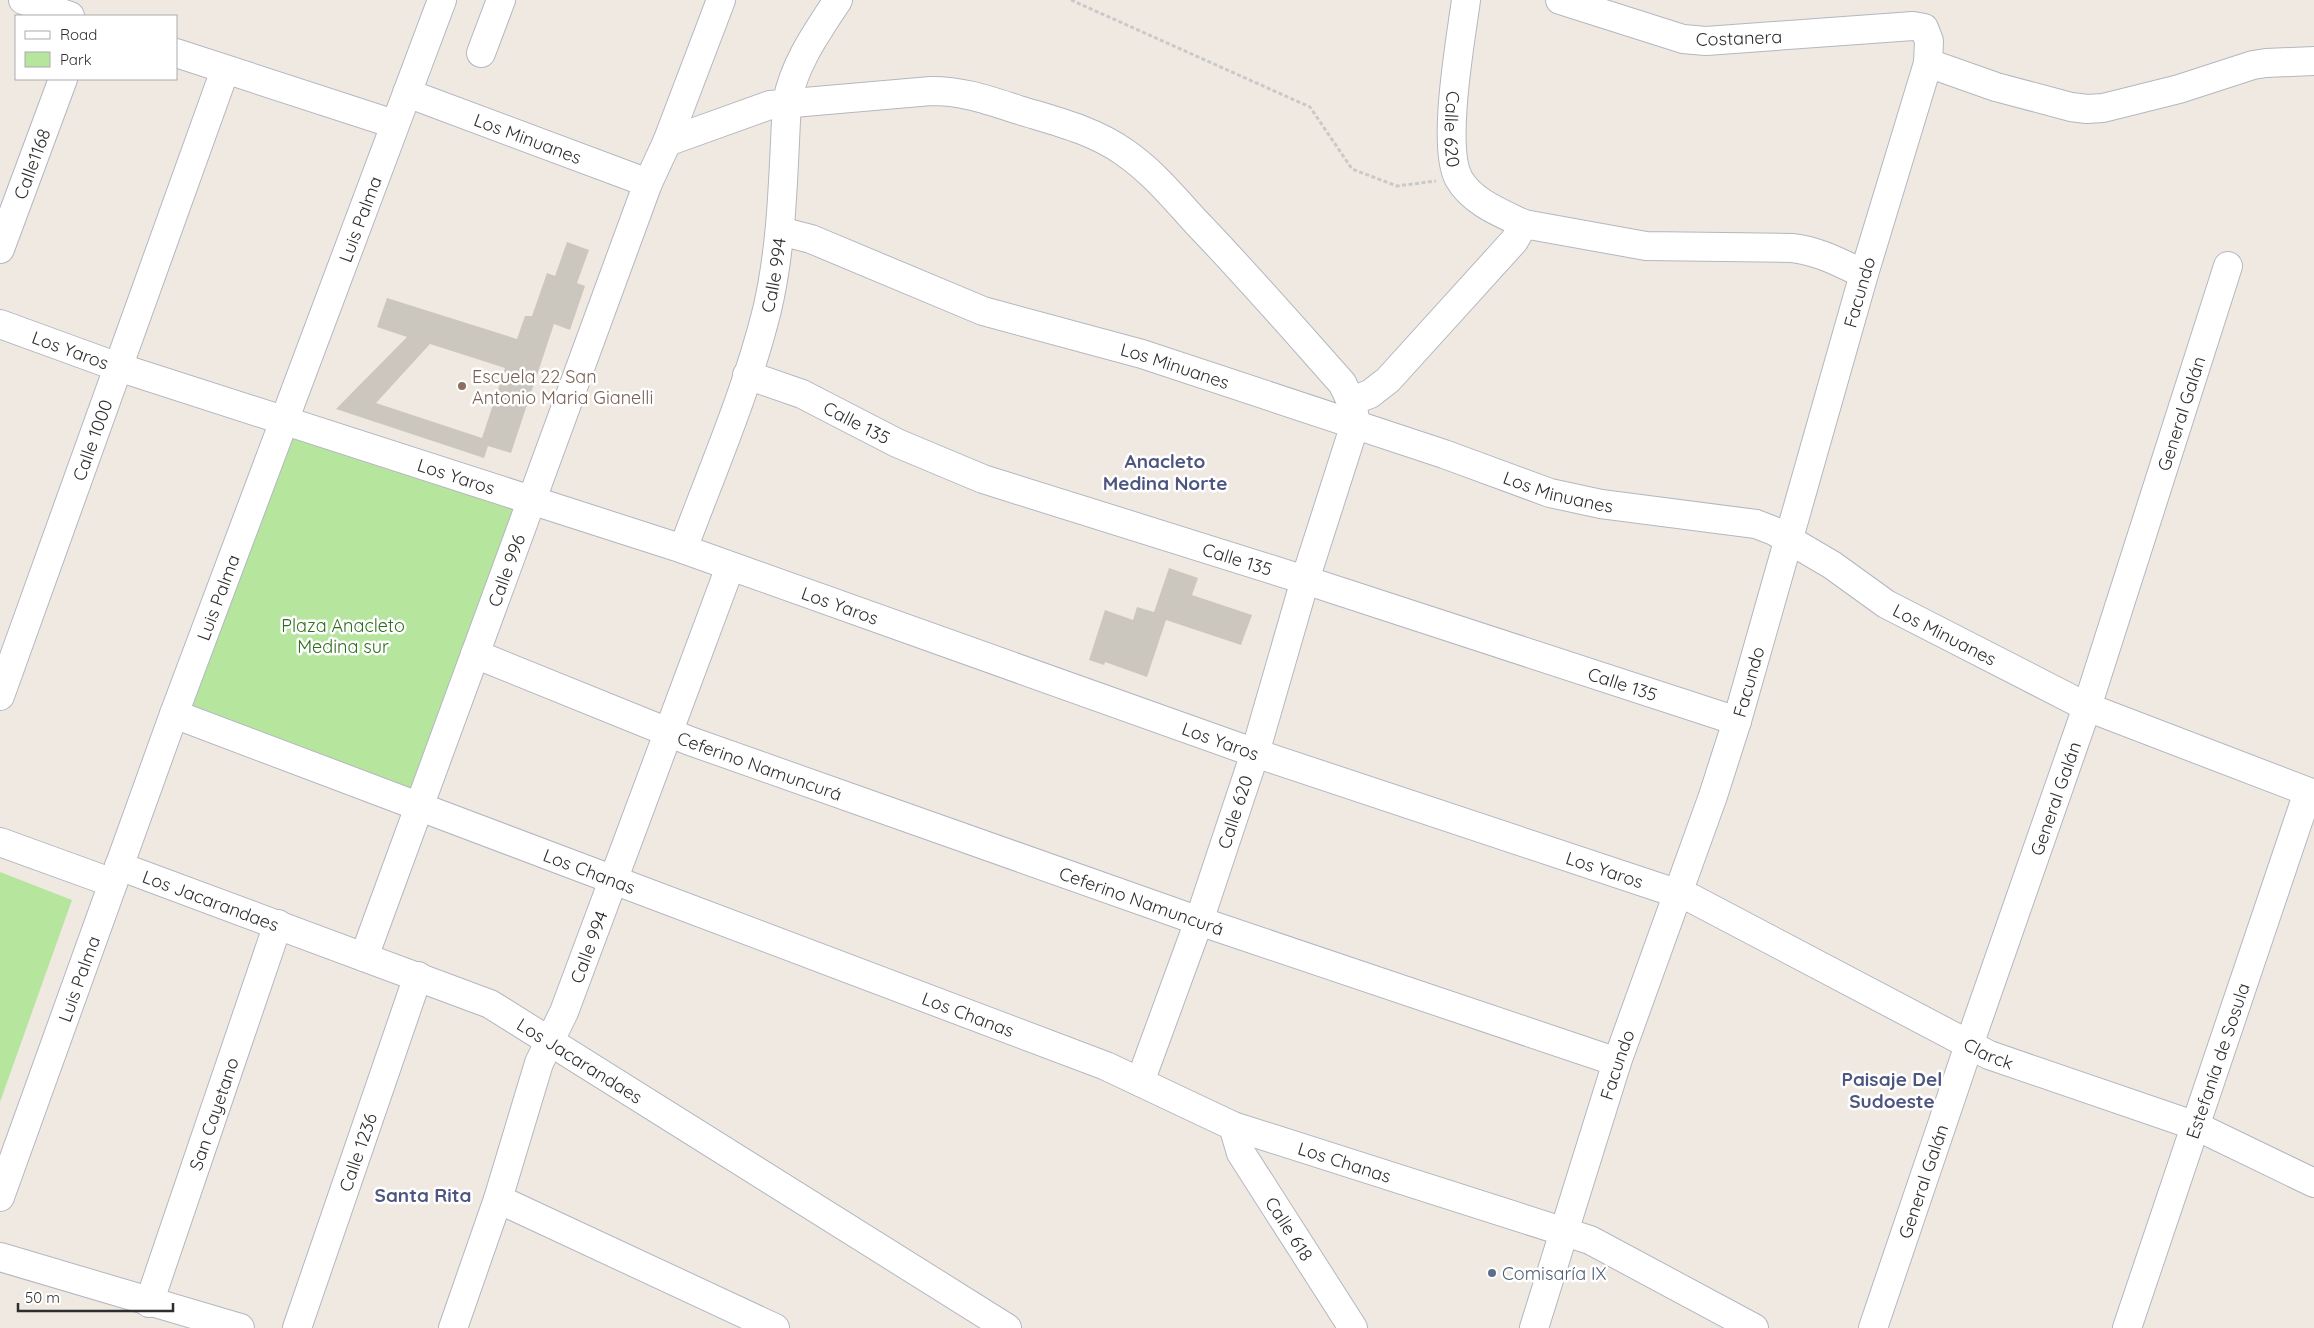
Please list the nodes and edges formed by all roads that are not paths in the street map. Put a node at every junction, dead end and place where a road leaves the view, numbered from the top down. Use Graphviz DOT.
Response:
graph roads {
  1 [pos="23,0"];
  2 [pos="442,0"];
  3 [pos="501,0"];
  4 [pos="721,0"];
  5 [pos="838,0"];
  6 [pos="1466,0"];
  7 [pos="1560,0"];
  8 [pos="68,10"];
  9 [pos="1924,28"];
  10 [pos="482,53"];
  11 [pos="178,54"];
  12 [pos="2314,61"];
  13 [pos="1928,63"];
  14 [pos="225,70"];
  15 [pos="62,80"];
  16 [pos="407,93"];
  17 [pos="787,102"];
  18 [pos="394,124"];
  19 [pos="667,142"];
  20 [pos="648,183"];
  21 [pos="1524,224"];
  22 [pos="780,231"];
  23 [pos="0,249"];
  24 [pos="2228,266"];
  25 [pos="1864,274"];
  26 [pos="0,324"];
  27 [pos="118,367"];
  28 [pos="747,375"];
  29 [pos="1353,412"];
  30 [pos="285,420"];
  31 [pos="531,499"];
  32 [pos="1790,540"];
  33 [pos="683,550"];
  34 [pos="730,567"];
  35 [pos="1304,580"];
  36 [pos="475,654"];
  37 [pos="0,696"];
  38 [pos="2087,707"];
  39 [pos="174,714"];
  40 [pos="1737,721"];
  41 [pos="669,734"];
  42 [pos="1255,753"];
  43 [pos="2311,793"];
  44 [pos="418,806"];
  45 [pos="0,842"];
  46 [pos="116,874"];
  47 [pos="614,879"];
  48 [pos="1677,893"];
  49 [pos="1199,922"];
  50 [pos="278,924"];
  51 [pos="364,957"];
  52 [pos="418,976"];
  53 [pos="549,1042"];
  54 [pos="1969,1045"];
  55 [pos="1617,1062"];
  56 [pos="1140,1082"];
  57 [pos="1233,1126"];
  58 [pos="2196,1126"];
  59 [pos="2314,1183"];
  60 [pos="0,1197"];
  61 [pos="498,1198"];
  62 [pos="1565,1232"];
  63 [pos="0,1257"];
  64 [pos="150,1303"];
  65 [pos="240,1328"];
  66 [pos="297,1328"];
  67 [pos="453,1328"];
  68 [pos="775,1328"];
  69 [pos="1007,1328"];
  70 [pos="1353,1328"];
  71 [pos="1534,1328"];
  72 [pos="1754,1328"];
  73 [pos="1873,1328"];
  74 [pos="2127,1328"];
  1 -- 8 [label="street"];
  2 -- 16 [label="street, Luis Palma"];
  3 -- 10 [label="street"];
  4 -- 19 [label="street, Calle 996"];
  5 -- 17 [label="street, Calle 994"];
  6 -- 21 [label="street, Calle 620"];
  7 -- 9 [label="street, Costanera"];
  9 -- 13 [label="street, Facundo"];
  11 -- 14 [label="street"];
  12 -- 13 [label="street"];
  13 -- 25 [label="street, Facundo"];
  14 -- 18 [label="street"];
  14 -- 27 [label="street, Calle 1000"];
  15 -- 23 [label="street, Calle1168"];
  16 -- 18 [label="street, Luis Palma"];
  16 -- 20 [label="street, Los Minuanes"];
  17 -- 19 [label="street"];
  17 -- 22 [label="street, Calle 994"];
  17 -- 29 [label="street"];
  18 -- 30 [label="street, Luis Palma"];
  19 -- 20 [label="street, Calle 996"];
  20 -- 31 [label="street, Calle 996"];
  21 -- 25 [label="street, Calle 620"];
  21 -- 29 [label="street"];
  22 -- 28 [label="street, Calle 994"];
  22 -- 29 [label="street, Los Minuanes"];
  24 -- 38 [label="street, General Galán"];
  25 -- 32 [label="street, Facundo"];
  26 -- 27 [label="street, Los Yaros"];
  27 -- 30 [label="street, Los Yaros"];
  27 -- 37 [label="street, Calle 1000"];
  28 -- 33 [label="street, Calle 994"];
  28 -- 35 [label="street, Calle 135"];
  29 -- 32 [label="street, Los Minuanes"];
  29 -- 35 [label="street, Calle 620"];
  30 -- 31 [label="street, Los Yaros"];
  30 -- 39 [label="street, Luis Palma"];
  31 -- 33 [label="street, Los Yaros"];
  31 -- 36 [label="street, Calle 996"];
  32 -- 38 [label="street, Los Minuanes"];
  32 -- 40 [label="street, Facundo"];
  33 -- 34 [label="street, Los Yaros"];
  34 -- 41 [label="street, Calle 994"];
  34 -- 42 [label="street, Los Yaros"];
  35 -- 40 [label="street, Calle 135"];
  35 -- 42 [label="street, Calle 620"];
  36 -- 41 [label="street, Ceferino Namuncurá"];
  36 -- 44 [label="street, Calle 996"];
  38 -- 43 [label="street, Los Minuanes"];
  38 -- 54 [label="street, General Galán"];
  39 -- 44 [label="street, Los Chanas"];
  39 -- 46 [label="street, Luis Palma"];
  40 -- 48 [label="street, Facundo"];
  41 -- 47 [label="street, Calle 994"];
  41 -- 49 [label="street, Ceferino Namuncurá"];
  42 -- 48 [label="street, Los Yaros"];
  42 -- 49 [label="street, Calle 620"];
  43 -- 58 [label="street, Estefanía de Sosula"];
  44 -- 47 [label="street, Los Chanas"];
  44 -- 51 [label="street, Calle 996"];
  45 -- 46 [label="street, Los Jacarandaes"];
  46 -- 50 [label="street, Los Jacarandaes"];
  46 -- 60 [label="street, Luis Palma"];
  47 -- 53 [label="street, Calle 994"];
  47 -- 56 [label="street, Los Chanas"];
  48 -- 54 [label="street, Clarck"];
  48 -- 55 [label="street, Facundo"];
  49 -- 55 [label="street, Ceferino Namuncurá"];
  49 -- 56 [label="street, Calle 620"];
  50 -- 51 [label="street, Los Jacarandaes"];
  50 -- 64 [label="street, San Cayetano"];
  51 -- 52 [label="street, Los Jacarandaes"];
  52 -- 53 [label="street, Los Jacarandaes"];
  52 -- 66 [label="street, Calle 1236"];
  53 -- 61 [label="street, Calle 994"];
  53 -- 69 [label="street, Los Jacarandaes"];
  54 -- 58 [label="street, Clarck"];
  54 -- 73 [label="street, General Galán"];
  55 -- 62 [label="street, Facundo"];
  56 -- 57 [label="street, Los Chanas"];
  57 -- 62 [label="street, Los Chanas"];
  57 -- 70 [label="street, Calle 618"];
  58 -- 59 [label="street, Clarck"];
  58 -- 74 [label="street, Estefanía de Sosula"];
  61 -- 67 [label="street, Calle 994"];
  61 -- 68 [label="street"];
  62 -- 71 [label="street, Facundo"];
  62 -- 72 [label="street, Los Chanas"];
  63 -- 64 [label="street"];
  64 -- 65 [label="street"];
}
